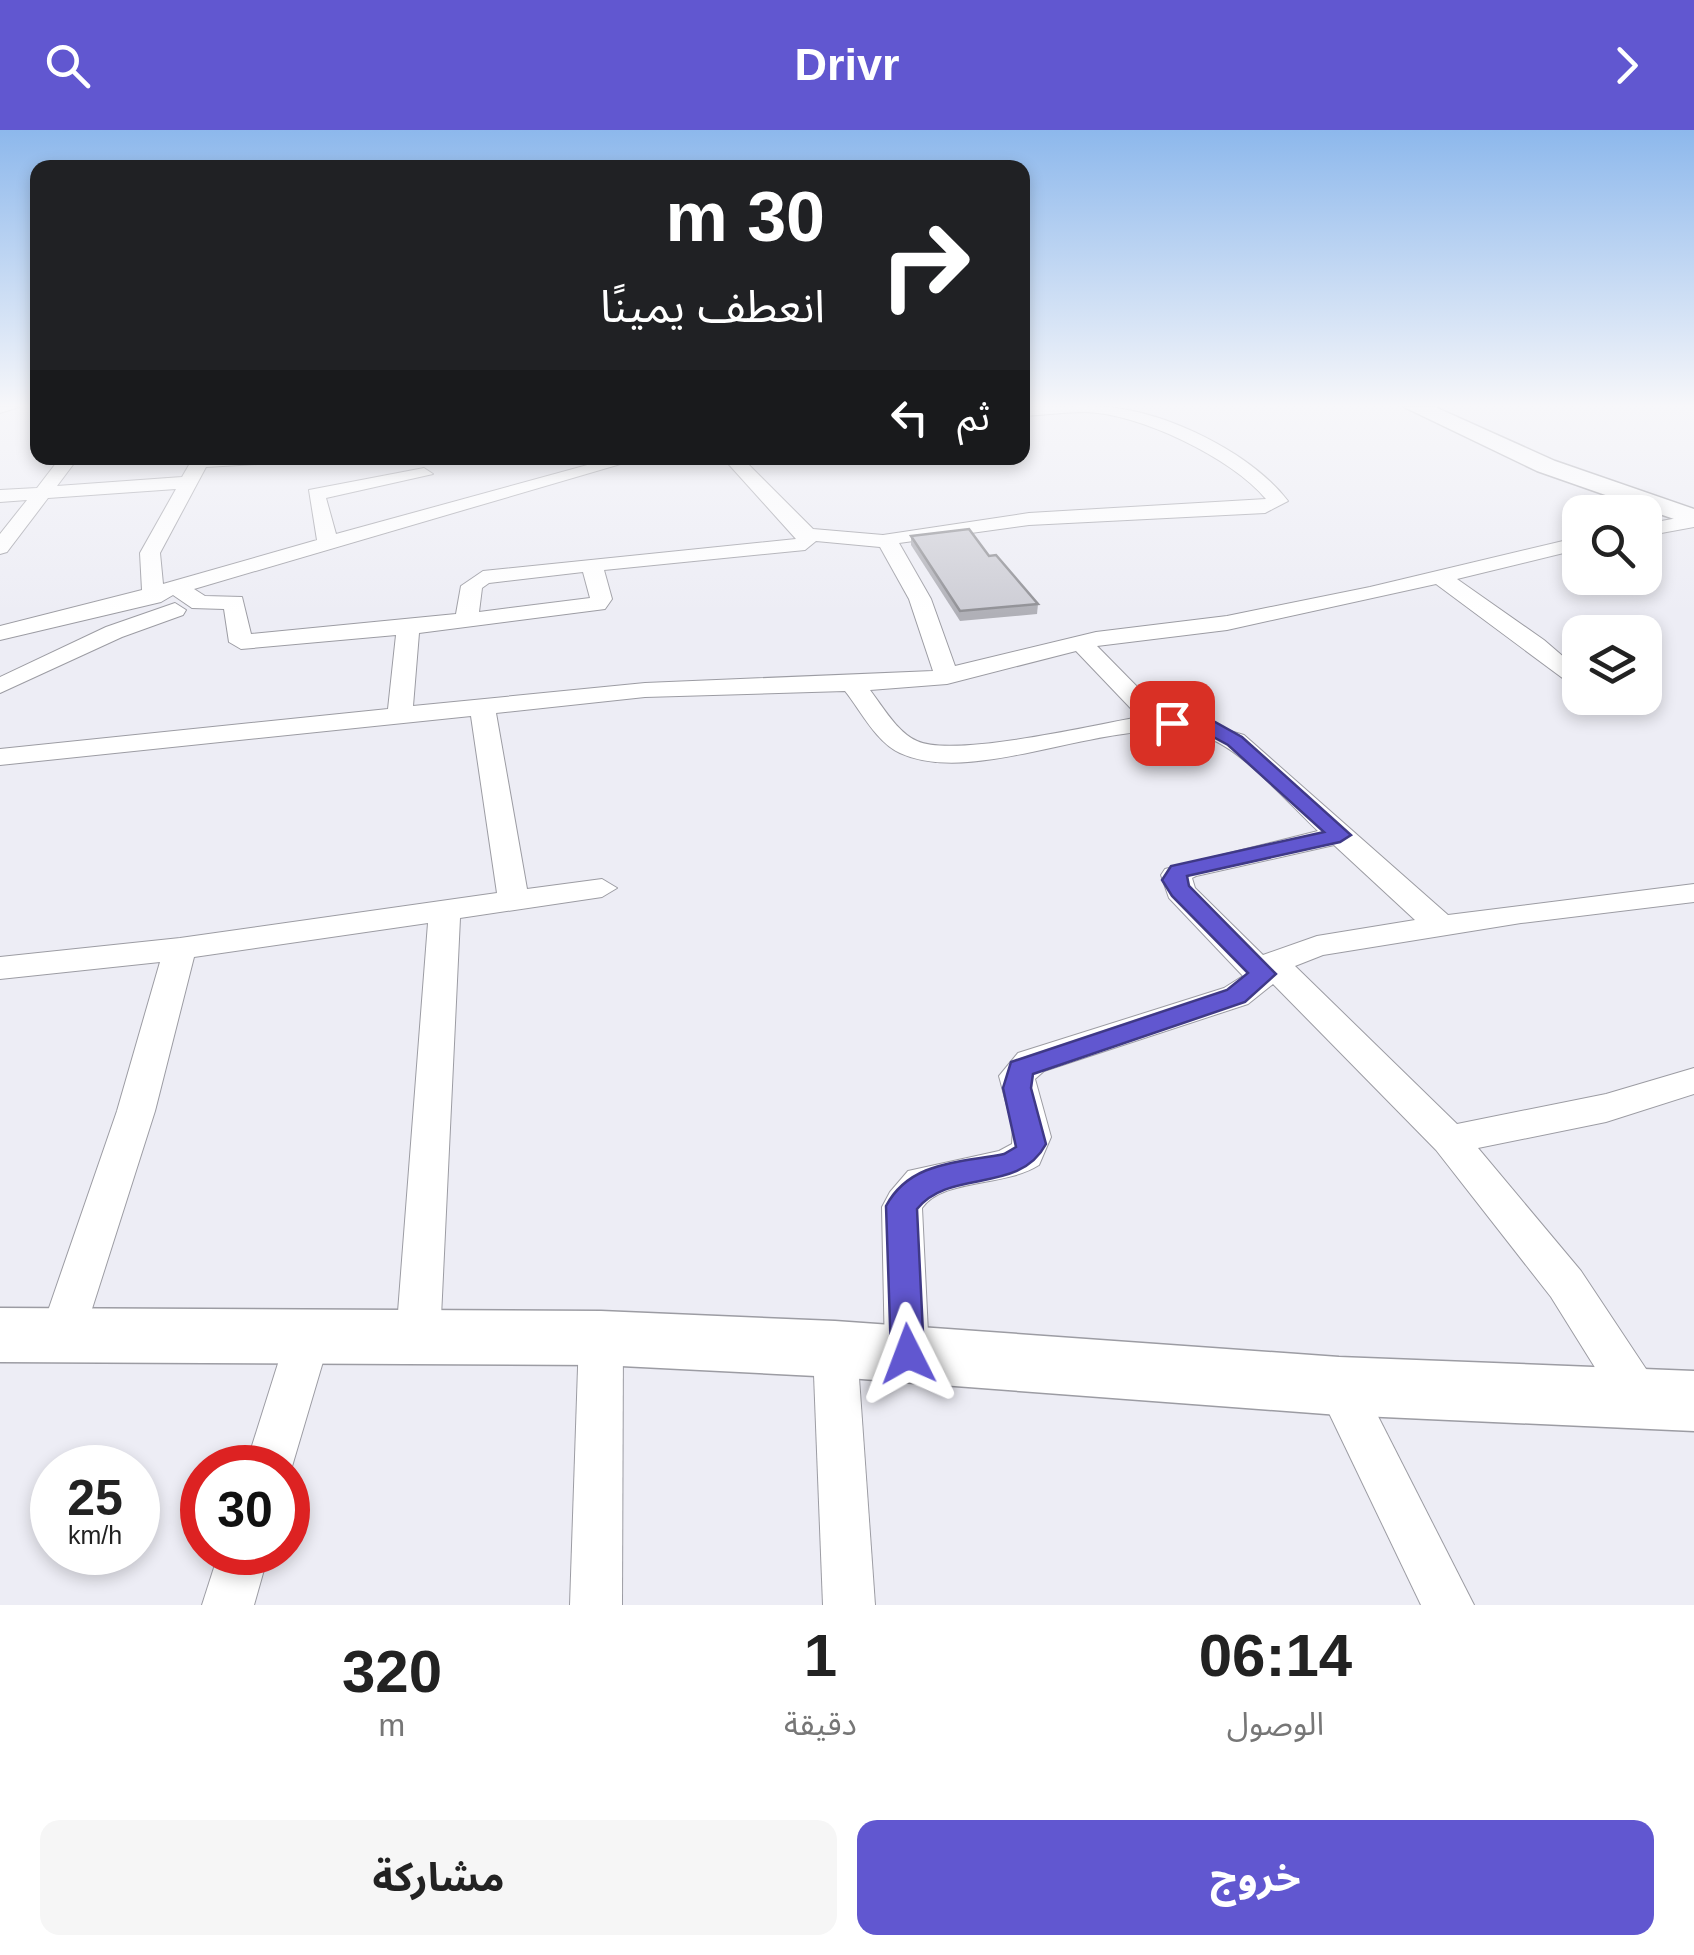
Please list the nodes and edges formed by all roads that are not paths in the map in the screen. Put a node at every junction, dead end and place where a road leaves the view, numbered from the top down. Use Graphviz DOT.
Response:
graph roads {
  1 [pos="56,476"];
  2 [pos="192,476"];
  3 [pos="383,476"];
  4 [pos="433,476"];
  5 [pos="554,476"];
  6 [pos="750,476"];
  7 [pos="1253,476"];
  8 [pos="1575,476"];
  9 [pos="188,482"];
  10 [pos="44,492"];
  11 [pos="0,496"];
  12 [pos="462,503"];
  13 [pos="1694,519"];
  14 [pos="1662,526"];
  15 [pos="807,534"];
  16 [pos="888,542"];
  17 [pos="328,544"];
  18 [pos="1562,547"];
  19 [pos="0,548"];
  20 [pos="592,565"];
  21 [pos="1440,577"];
  22 [pos="180,589"];
  23 [pos="152,597"];
  24 [pos="200,603"];
  25 [pos="466,620"];
  26 [pos="408,626"];
  27 [pos="0,633"];
  28 [pos="1081,643"];
  29 [pos="1562,668"];
  30 [pos="948,677"];
  31 [pos="854,685"];
  32 [pos="0,686"];
  33 [pos="482,707"];
  34 [pos="400,716"];
  35 [pos="1162,721"];
  36 [pos="2,764"];
  37 [pos="1340,835"];
  38 [pos="602,888"];
  39 [pos="1694,893"];
  40 [pos="514,902"];
  41 [pos="446,911"];
  42 [pos="1440,925"];
  43 [pos="180,949"];
  44 [pos="0,968"];
  45 [pos="1268,968"];
  46 [pos="1694,1081"];
  47 [pos="1449,1140"];
  48 [pos="0,1334"];
  49 [pos="62,1334"];
  50 [pos="308,1338"];
  51 [pos="418,1338"];
  52 [pos="601,1338"];
  53 [pos="835,1349"];
  54 [pos="908,1354"];
  55 [pos="1338,1386"];
  56 [pos="1667,1400"];
  57 [pos="276,1445"];
  58 [pos="237,1575"];
  59 [pos="228,1605"];
  60 [pos="596,1605"];
  61 [pos="850,1605"];
  62 [pos="1448,1605"];
  1 -- 10 [label="street"];
  2 -- 9 [label="street"];
  3 -- 17 [label="street"];
  4 -- 12 [label="street"];
  5 -- 12 [label="street"];
  6 -- 15 [label="street"];
  7 -- 16 [label="street"];
  8 -- 13 [label="street"];
  9 -- 10 [label="street"];
  9 -- 23 [label="street"];
  10 -- 11 [label="street"];
  10 -- 19 [label="street"];
  12 -- 17 [label="street"];
  13 -- 14 [label="street"];
  15 -- 16 [label="street"];
  15 -- 20 [label="street"];
  16 -- 30 [label="street"];
  17 -- 22 [label="street"];
  18 -- 21 [label="street"];
  20 -- 25 [label="street"];
  20 -- 25 [label="street"];
  21 -- 28 [label="street"];
  21 -- 29 [label="street"];
  22 -- 23 [label="street"];
  22 -- 24 [label="street"];
  23 -- 27 [label="street"];
  24 -- 26 [label="street"];
  24 -- 32 [label="street"];
  25 -- 26 [label="street"];
  26 -- 34 [label="street"];
  28 -- 30 [label="street"];
  28 -- 35 [label="street"];
  30 -- 31 [label="street"];
  31 -- 33 [label="street"];
  31 -- 35 [label="street"];
  33 -- 34 [label="street"];
  33 -- 40 [label="street"];
  34 -- 36 [label="street"];
  35 -- 37 [label="street"];
  37 -- 42 [label="street"];
  37 -- 45 [label="street"];
  38 -- 40 [label="street"];
  39 -- 42 [label="street"];
  40 -- 41 [label="street"];
  41 -- 43 [label="street"];
  41 -- 51 [label="street"];
  42 -- 45 [label="street"];
  43 -- 44 [label="street"];
  43 -- 49 [label="street"];
  45 -- 47 [label="street"];
  45 -- 54 [label="street"];
  46 -- 47 [label="street"];
  47 -- 56 [label="street"];
  48 -- 49 [label="street"];
  49 -- 50 [label="street"];
  50 -- 51 [label="street"];
  50 -- 57 [label="street"];
  51 -- 52 [label="street"];
  52 -- 53 [label="street"];
  52 -- 60 [label="street"];
  53 -- 54 [label="street"];
  53 -- 61 [label="street"];
  54 -- 55 [label="street"];
  55 -- 56 [label="street"];
  55 -- 62 [label="street"];
  58 -- 59 [label="street"];
}
